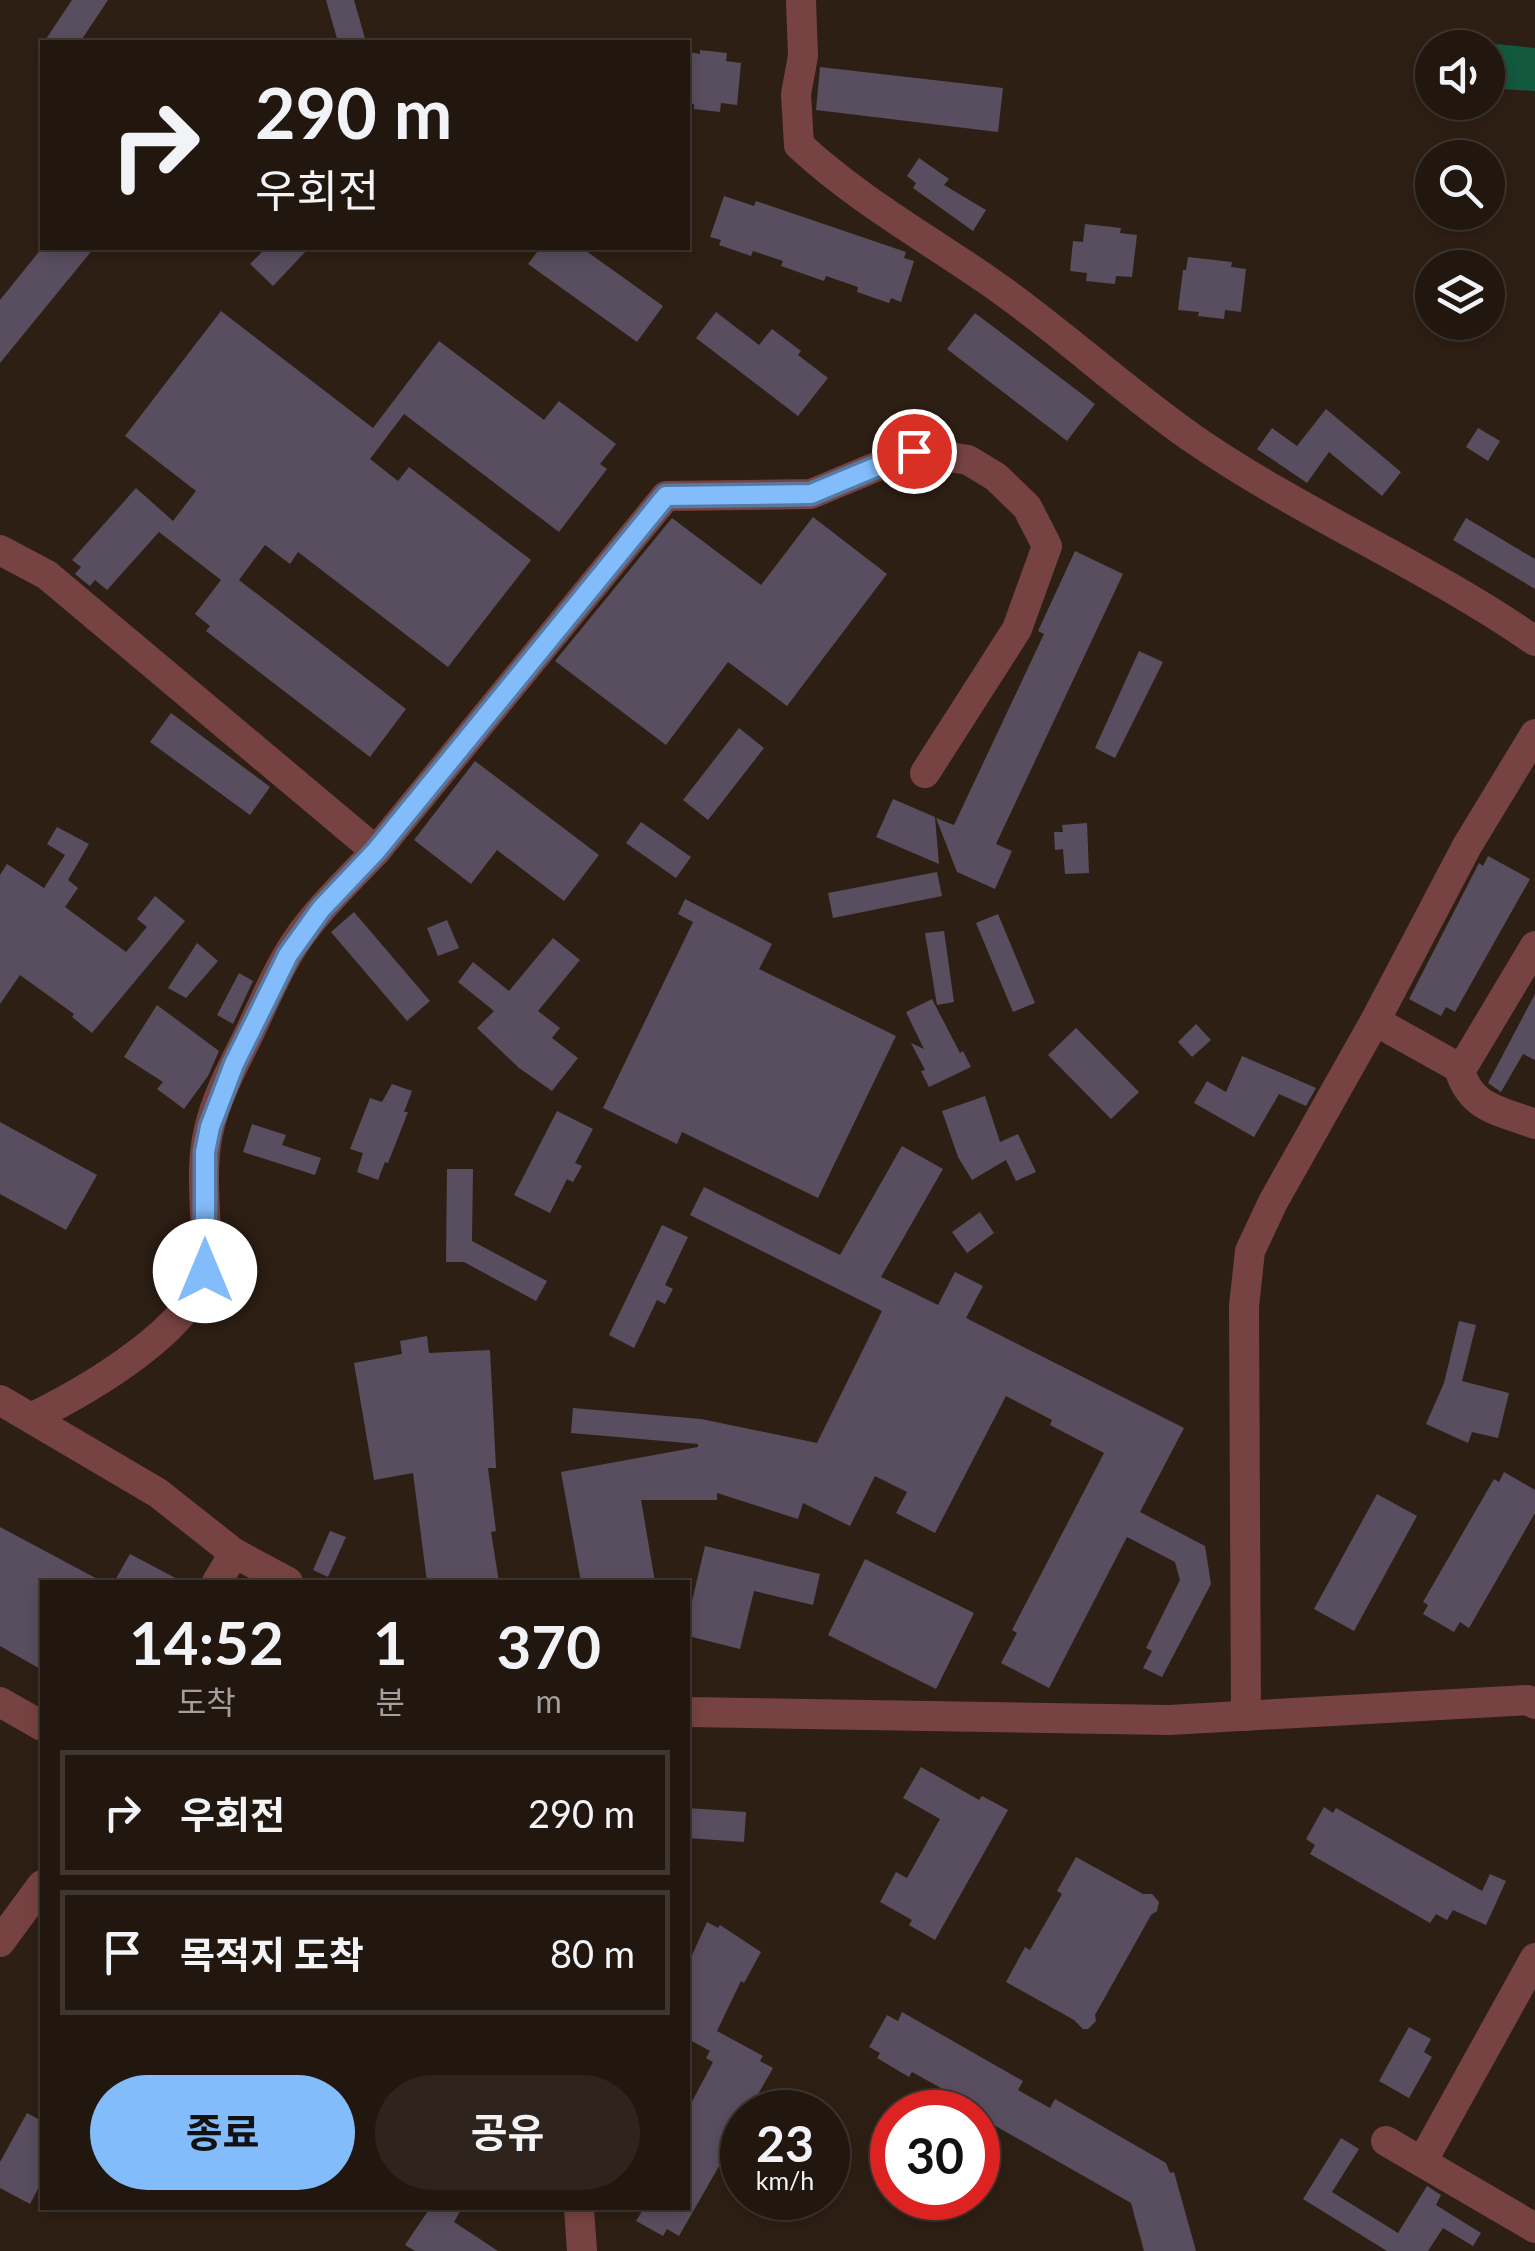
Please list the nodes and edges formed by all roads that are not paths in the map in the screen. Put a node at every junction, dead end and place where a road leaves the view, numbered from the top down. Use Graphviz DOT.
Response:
graph roads {
  1 [pos="800,0"];
  2 [pos="0,550"];
  3 [pos="1535,640"];
  4 [pos="1535,734"];
  5 [pos="925,773"];
  6 [pos="376,851"];
  7 [pos="1535,946"];
  8 [pos="1375,1021"];
  9 [pos="1458,1064"];
  10 [pos="1535,1124"];
  11 [pos="0,1400"];
  12 [pos="32,1417"];
  13 [pos="234,1554"];
  14 [pos="218,1580"];
  15 [pos="284,1580"];
  16 [pos="0,1702"];
  17 [pos="1535,1704"];
  18 [pos="690,1712"];
  19 [pos="1246,1716"];
  20 [pos="40,1725"];
  21 [pos="40,1888"];
  22 [pos="0,1942"];
  23 [pos="1535,1958"];
  24 [pos="1386,2141"];
  25 [pos="1422,2162"];
  26 [pos="579,2210"];
  27 [pos="1535,2228"];
  28 [pos="582,2251"];
  1 -- 3 [label="street"];
  2 -- 6 [label="street"];
  4 -- 8 [label="street"];
  5 -- 6 [label="street"];
  6 -- 12 [label="street"];
  7 -- 9 [label="street"];
  8 -- 9 [label="street"];
  8 -- 19 [label="street"];
  9 -- 10 [label="street"];
  11 -- 12 [label="street"];
  12 -- 13 [label="street"];
  13 -- 14 [label="street"];
  13 -- 15 [label="street"];
  16 -- 20 [label="street"];
  17 -- 19 [label="street"];
  18 -- 19 [label="street"];
  21 -- 22 [label="street"];
  23 -- 25 [label="street"];
  24 -- 25 [label="street"];
  25 -- 27 [label="street"];
  26 -- 28 [label="street"];
}
